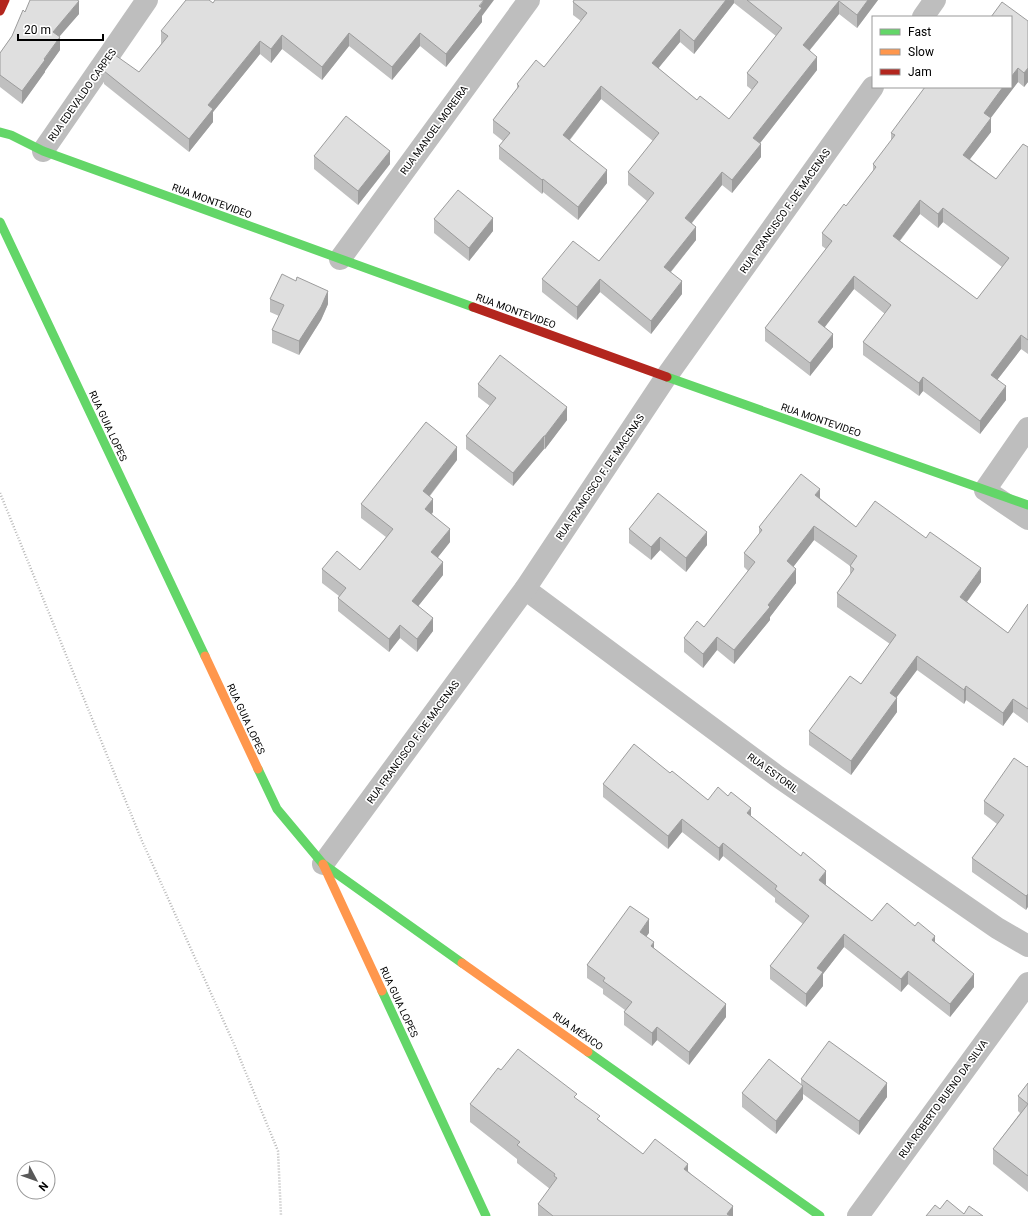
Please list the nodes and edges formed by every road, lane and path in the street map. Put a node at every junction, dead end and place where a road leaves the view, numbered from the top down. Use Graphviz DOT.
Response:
graph roads {
  1 [pos="5,0"];
  2 [pos="148,0"];
  3 [pos="529,0"];
  4 [pos="935,0"];
  5 [pos="0,11"];
  6 [pos="924,16"];
  7 [pos="872,88"];
  8 [pos="0,132"];
  9 [pos="43,151"];
  10 [pos="0,222"];
  11 [pos="340,259"];
  12 [pos="666,377"];
  13 [pos="1028,428"];
  14 [pos="985,490"];
  15 [pos="0,493"];
  16 [pos="1028,505"];
  17 [pos="1028,519"];
  18 [pos="525,589"];
  19 [pos="323,864"];
  20 [pos="1028,946"];
  21 [pos="1028,983"];
  22 [pos="281,1216"];
  23 [pos="486,1216"];
  24 [pos="820,1216"];
  25 [pos="858,1216"];
  1 -- 5 [label="street"];
  2 -- 9 [label="street, RUA EDEVALDO CARPES"];
  3 -- 11 [label="street, RUA MANOEL MOREIRA"];
  4 -- 6 [label="street"];
  7 -- 12 [label="street, RUA FRANCISCO F. DE MACENAS"];
  8 -- 9 [label="street, RUA MONTEVIDEO"];
  9 -- 11 [label="street, RUA MONTEVIDEO"];
  10 -- 19 [label="street, RUA GUIA LOPES"];
  11 -- 12 [label="street, RUA MONTEVIDEO"];
  12 -- 14 [label="street, RUA MONTEVIDEO"];
  12 -- 18 [label="street, RUA FRANCISCO F. DE MACENAS"];
  13 -- 14 [label="street"];
  14 -- 16 [label="street, RUA MONTEVIDEO"];
  14 -- 17 [label="street"];
  15 -- 22 [label="path"];
  18 -- 19 [label="street, RUA FRANCISCO F. DE MACENAS"];
  18 -- 20 [label="street, RUA ESTORIL"];
  19 -- 23 [label="street, RUA GUIA LOPES"];
  19 -- 24 [label="street, RUA MÉXICO"];
  21 -- 25 [label="street, RUA ROBERTO BUENO DA SILVA"];
}
